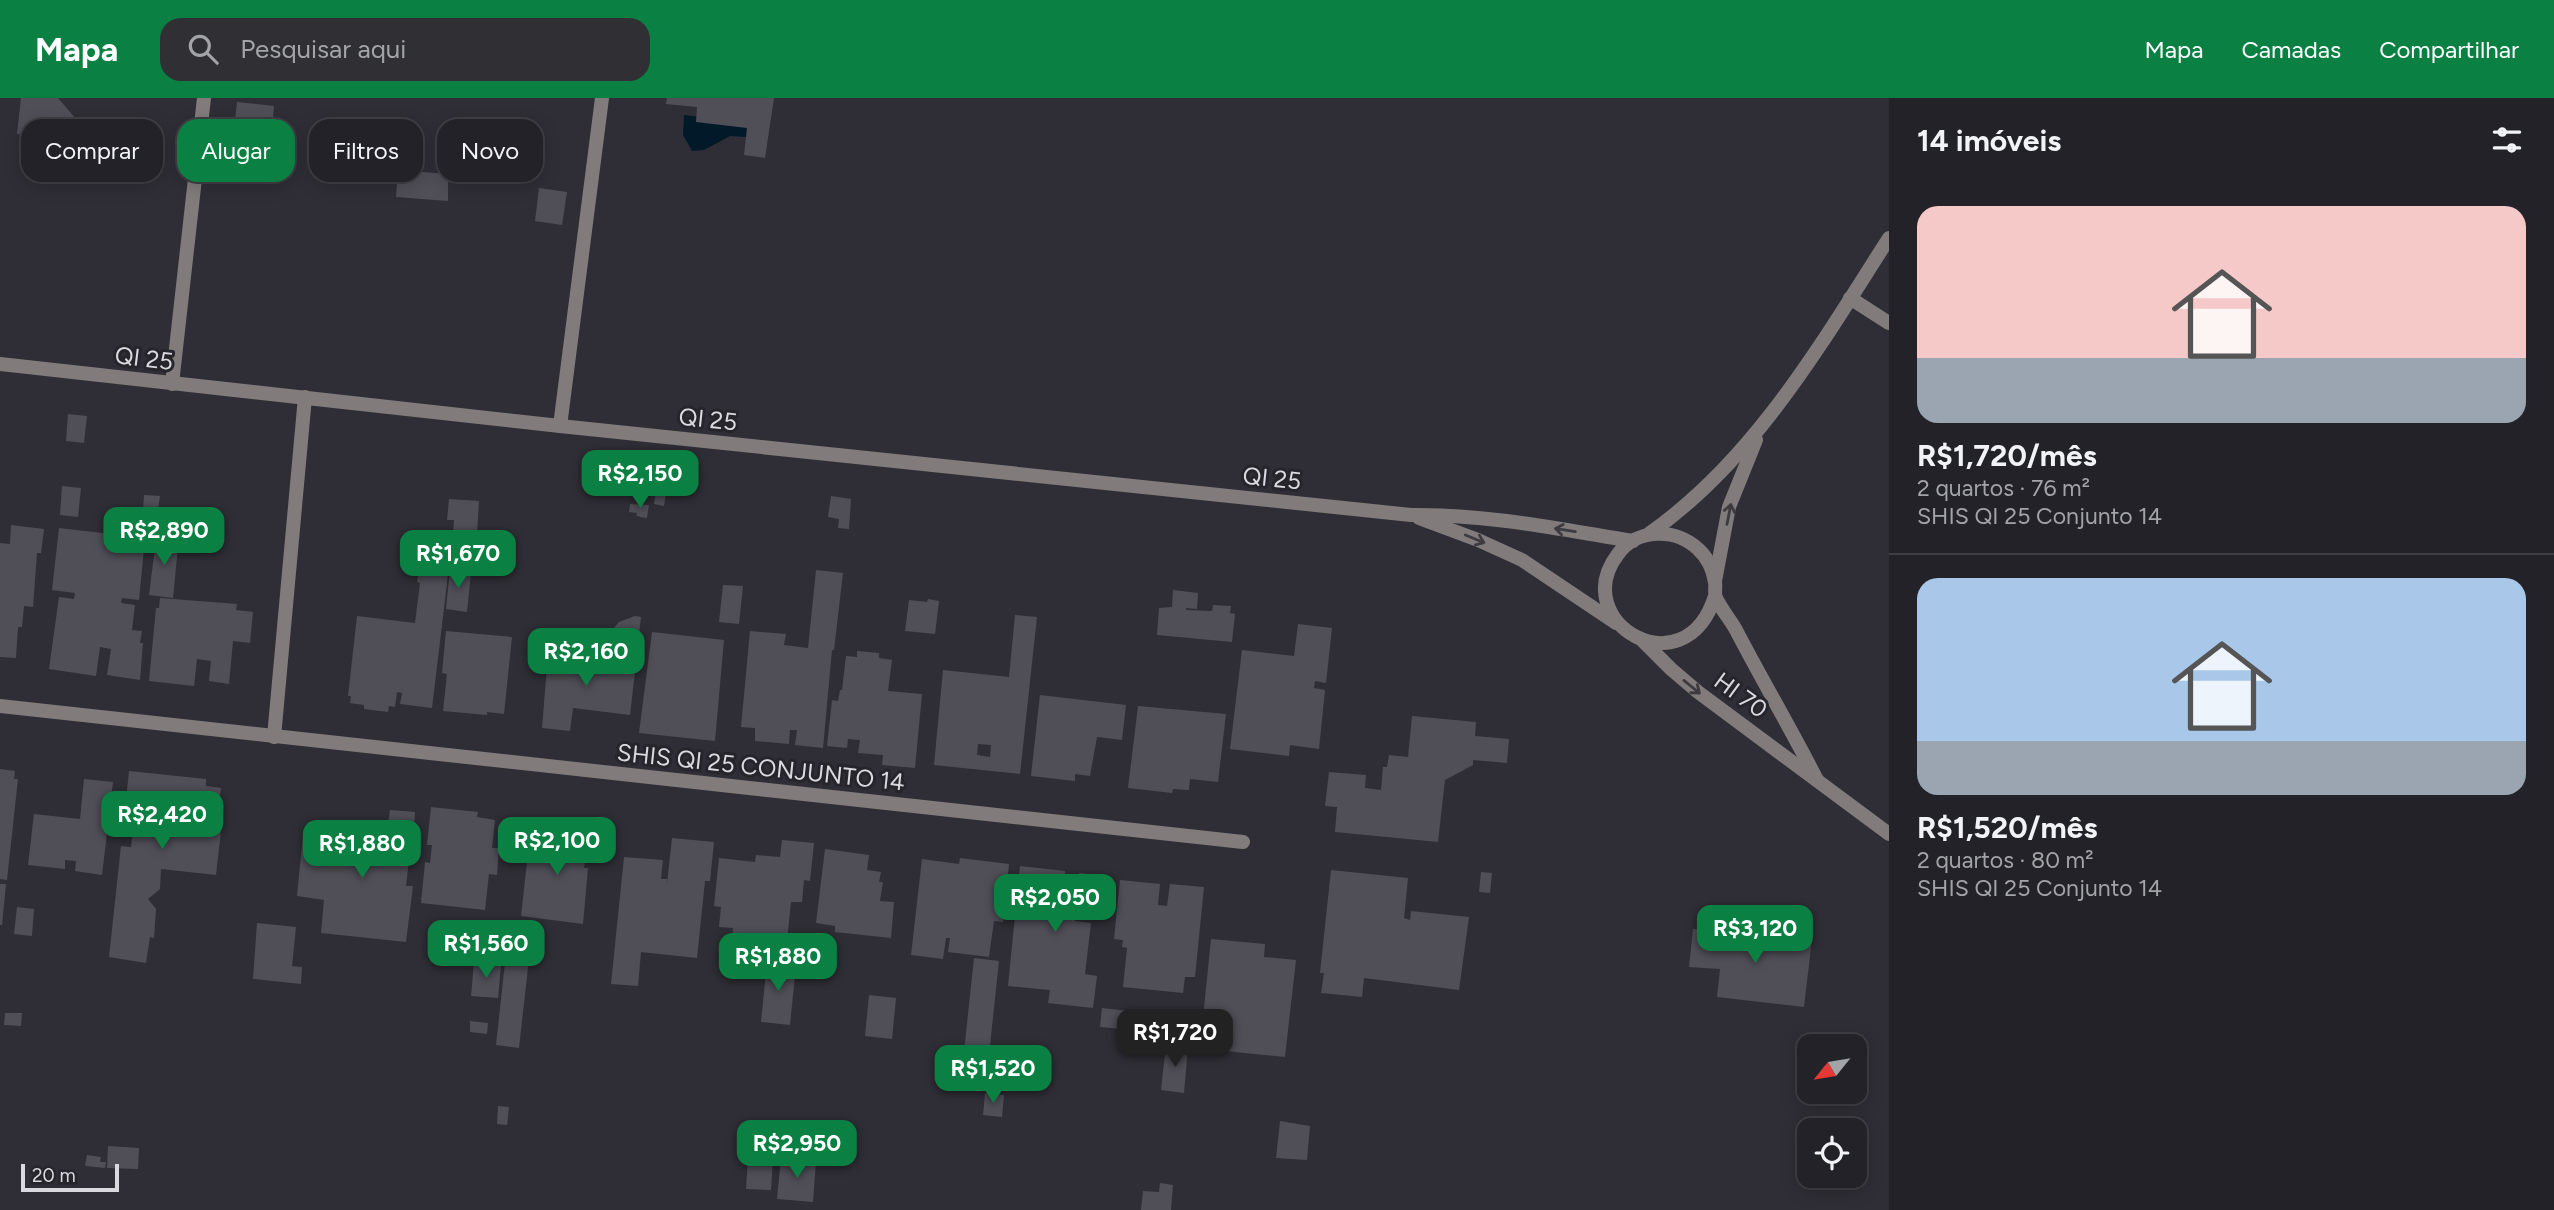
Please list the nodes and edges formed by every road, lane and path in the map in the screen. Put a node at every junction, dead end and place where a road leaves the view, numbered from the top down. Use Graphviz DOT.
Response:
graph roads {
  1 [pos="204,98"];
  2 [pos="602,98"];
  3 [pos="1889,238"];
  4 [pos="1850,298"];
  5 [pos="1889,323"];
  6 [pos="0,364"];
  7 [pos="172,384"];
  8 [pos="304,397"];
  9 [pos="560,426"];
  10 [pos="1759,432"];
  11 [pos="1411,515"];
  12 [pos="1649,534"];
  13 [pos="1633,541"];
  14 [pos="1715,589"];
  15 [pos="1619,625"];
  16 [pos="1642,641"];
  17 [pos="0,706"];
  18 [pos="274,737"];
  19 [pos="1817,780"];
  20 [pos="1889,834"];
  21 [pos="1243,842"];
  1 -- 7 [label="street"];
  2 -- 9 [label="street"];
  3 -- 4 [label="street"];
  4 -- 5 [label="street"];
  4 -- 10 [label="street"];
  6 -- 7 [label="street, QI 25"];
  7 -- 8 [label="street, QI 25"];
  8 -- 9 [label="street, QI 25"];
  8 -- 18 [label="street"];
  9 -- 11 [label="street, QI 25"];
  10 -- 12 [label="street"];
  14 -- 10 [label="street, one-way"];
  13 -- 11 [label="street, QI 25, one-way"];
  11 -- 15 [label="street, QI 25, one-way"];
  12 -- 13 [label="street"];
  12 -- 14 [label="street"];
  13 -- 15 [label="street"];
  14 -- 16 [label="street"];
  14 -- 19 [label="street, HI 70"];
  15 -- 16 [label="street"];
  16 -- 19 [label="street, HI 70, one-way"];
  17 -- 18 [label="street, SHIS QI 25 CONJUNTO 14"];
  18 -- 21 [label="street, SHIS QI 25 CONJUNTO 14"];
  19 -- 20 [label="street, HI 70"];
}
